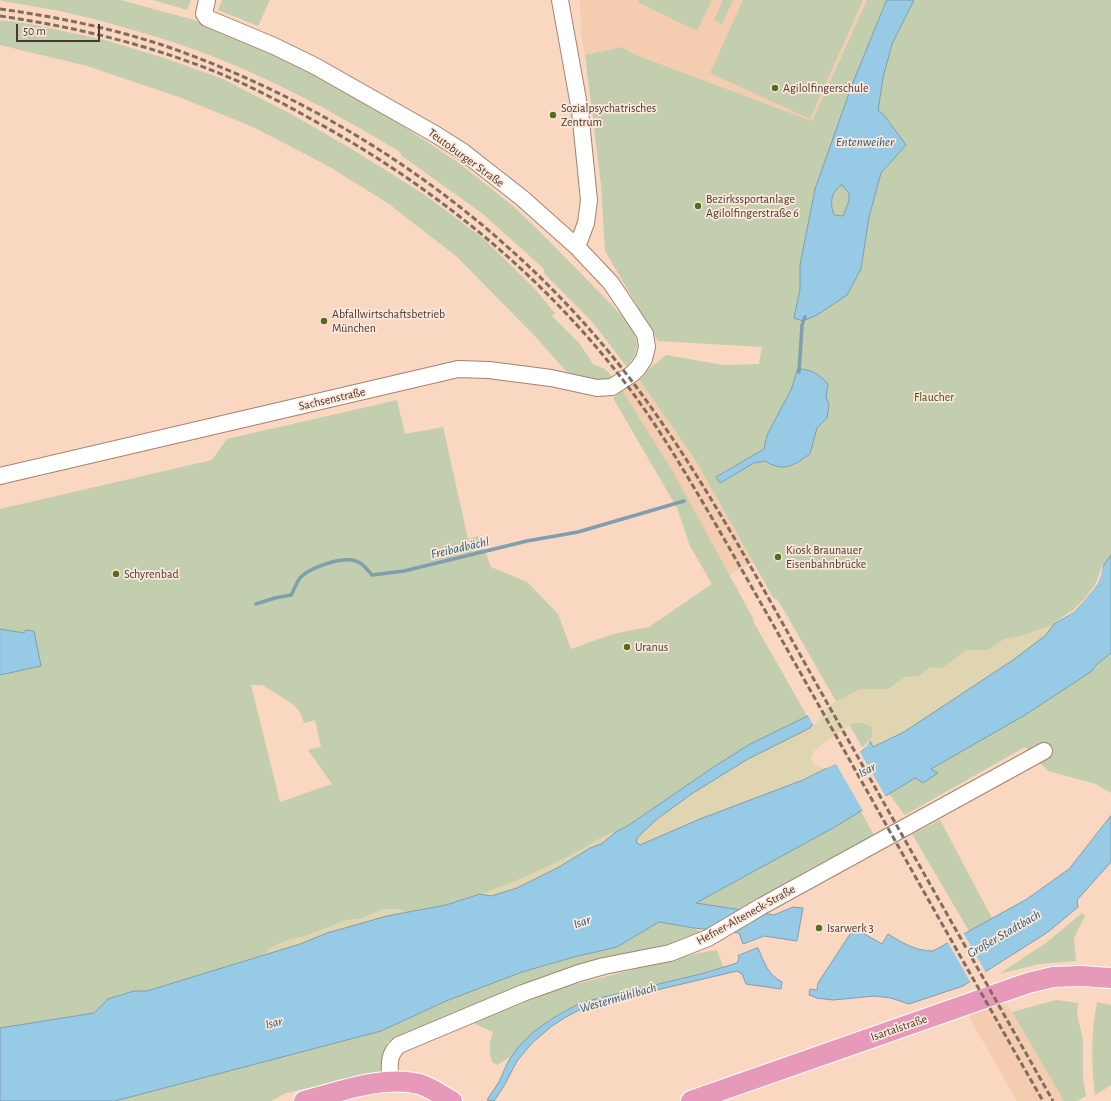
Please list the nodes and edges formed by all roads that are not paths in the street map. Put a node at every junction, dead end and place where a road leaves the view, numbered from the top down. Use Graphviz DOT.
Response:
graph roads {
  1 [pos="207,0"];
  2 [pos="560,0"];
  3 [pos="577,247"];
  4 [pos="647,347"];
  5 [pos="0,476"];
  6 [pos="1044,751"];
  7 [pos="1111,978"];
  8 [pos="390,1081"];
  9 [pos="304,1101"];
  10 [pos="452,1101"];
  11 [pos="690,1101"];
  1 -- 3 [label="street, Teutoburger Straße"];
  2 -- 3 [label="street"];
  3 -- 4 [label="street, Teutoburger Straße"];
  4 -- 5 [label="street, Sachsenstraße"];
  6 -- 8 [label="street, Hefner-Alteneck-Straße"];
  7 -- 11 [label="main road, Isartalstraße"];
  8 -- 9 [label="main road"];
  8 -- 10 [label="main road"];
}
